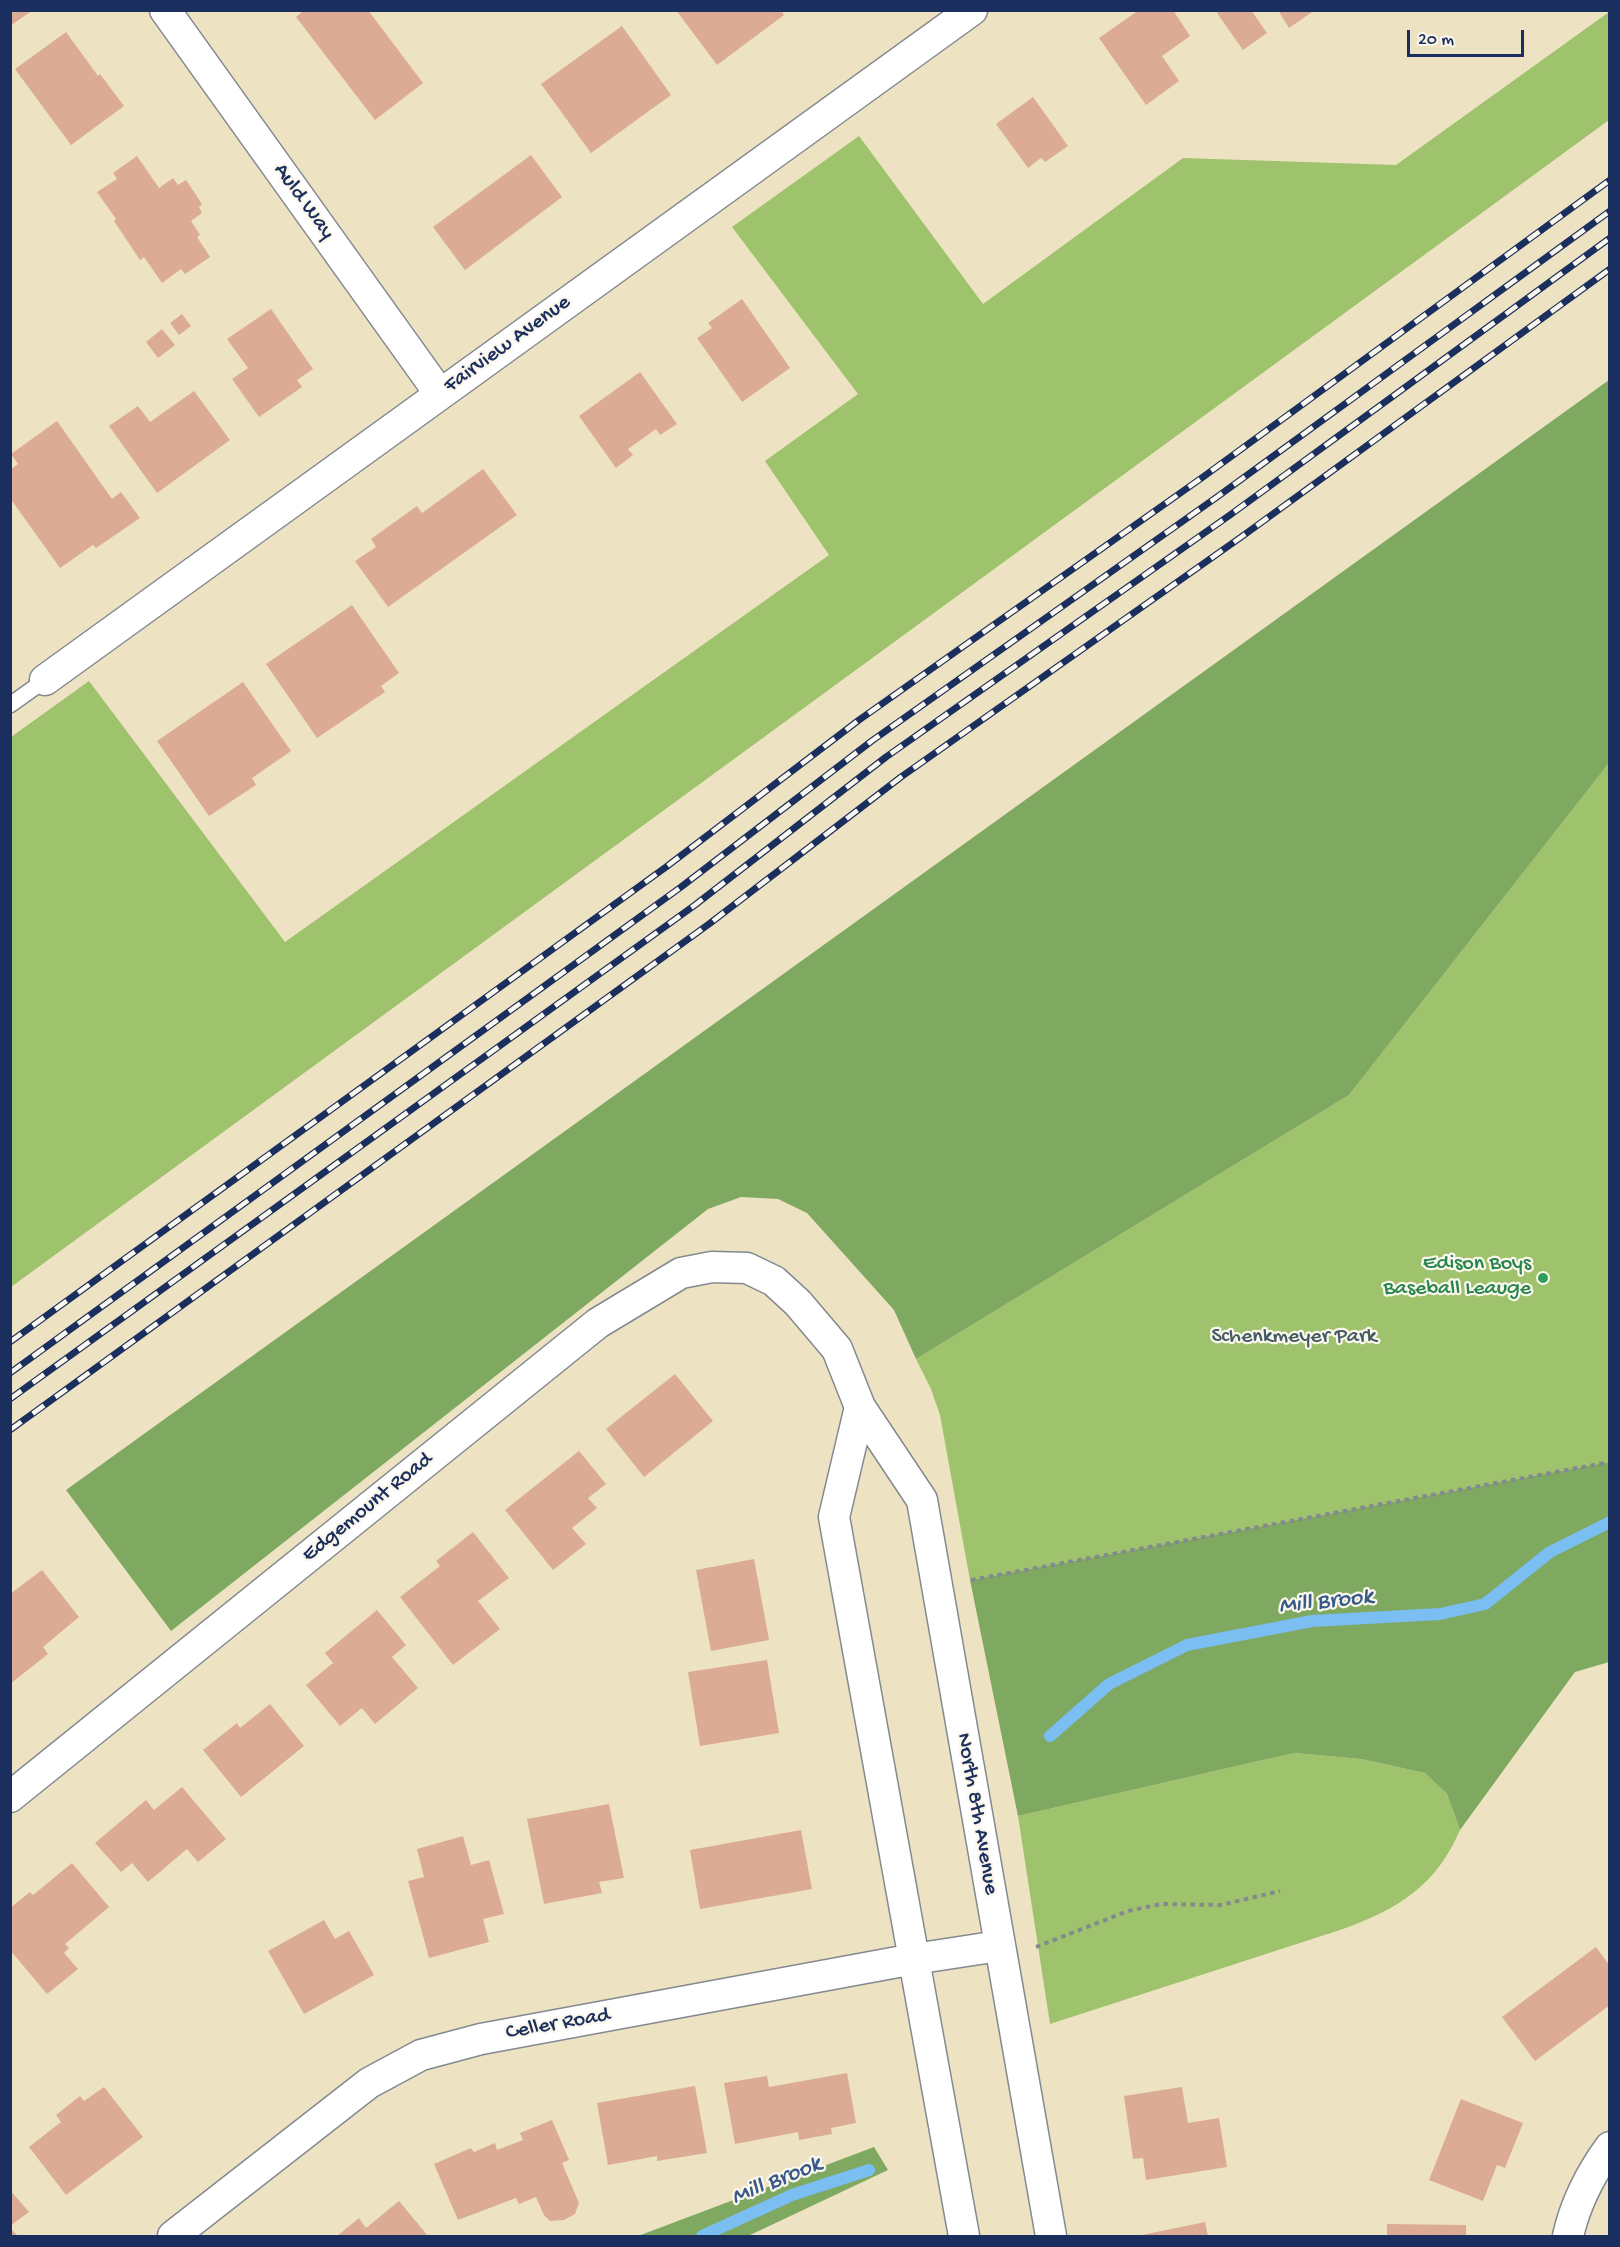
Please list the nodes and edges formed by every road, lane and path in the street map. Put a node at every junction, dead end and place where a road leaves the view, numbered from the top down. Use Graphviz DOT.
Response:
graph roads {
  1 [pos="165,10"];
  2 [pos="972,10"];
  3 [pos="440,394"];
  4 [pos="45,680"];
  5 [pos="10,705"];
  6 [pos="747,1268"];
  7 [pos="860,1407"];
  8 [pos="1610,1462"];
  9 [pos="970,1580"];
  10 [pos="10,1797"];
  11 [pos="1280,1891"];
  12 [pos="999,1946"];
  13 [pos="1036,1947"];
  14 [pos="914,1959"];
  15 [pos="1610,2147"];
  16 [pos="173,2236"];
  17 [pos="964,2236"];
  18 [pos="1051,2236"];
  19 [pos="1568,2236"];
  1 -- 3 [label="street, Auld Way"];
  2 -- 3 [label="street, Fairview Avenue"];
  3 -- 4 [label="street, Fairview Avenue"];
  4 -- 5 [label="lane"];
  6 -- 7 [label="street, North 8th Avenue"];
  6 -- 10 [label="street, Edgemount Road"];
  7 -- 12 [label="street, North 8th Avenue"];
  7 -- 14 [label="street"];
  8 -- 9 [label="path"];
  11 -- 13 [label="path"];
  12 -- 14 [label="street, Celler Road"];
  12 -- 18 [label="street, North 8th Avenue"];
  14 -- 16 [label="street, Celler Road"];
  14 -- 17 [label="street"];
  15 -- 19 [label="street"];
}
